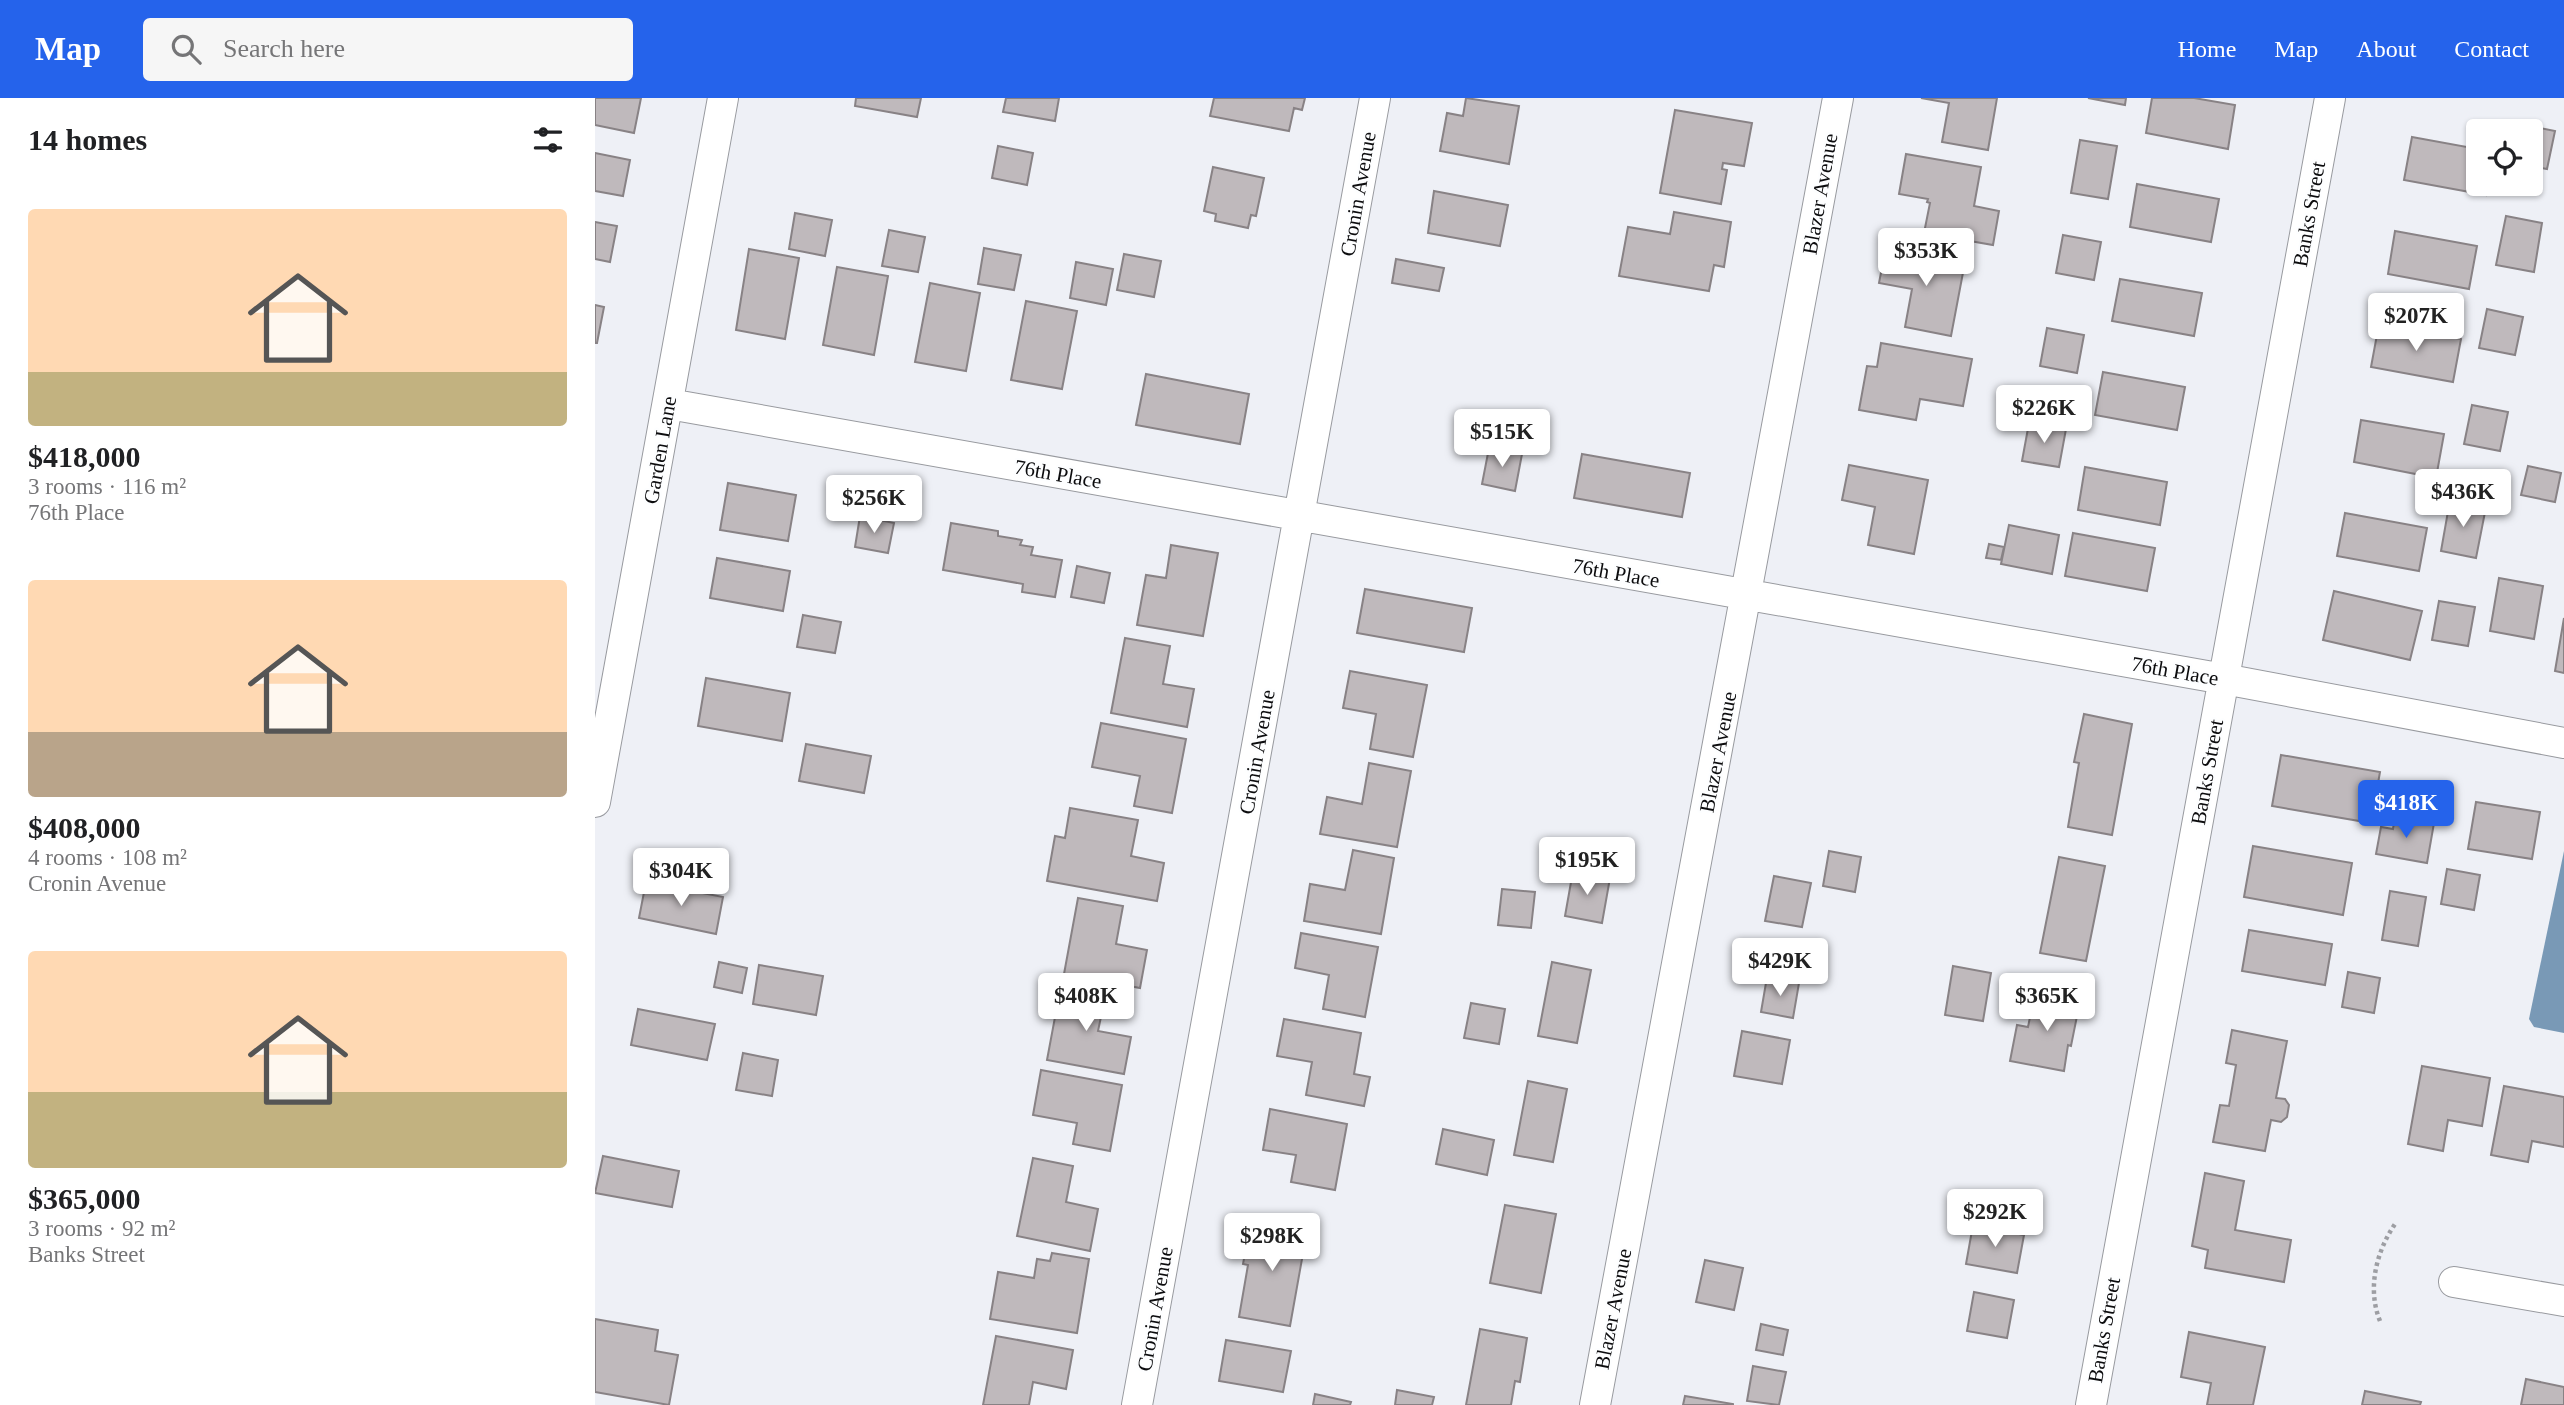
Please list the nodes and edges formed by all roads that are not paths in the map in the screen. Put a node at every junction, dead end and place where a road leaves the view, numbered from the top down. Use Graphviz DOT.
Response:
graph roads {
  1 [pos="723,98"];
  2 [pos="1375,98"];
  3 [pos="1838,98"];
  4 [pos="2330,98"];
  5 [pos="669,404"];
  6 [pos="1300,517"];
  7 [pos="1747,596"];
  8 [pos="2224,679"];
  9 [pos="2564,743"];
  10 [pos="595,802"];
  11 [pos="2454,1282"];
  12 [pos="2564,1301"];
  13 [pos="1137,1405"];
  14 [pos="1595,1405"];
  15 [pos="2091,1405"];
  1 -- 5 [label="street, Garden Lane"];
  2 -- 6 [label="street, Cronin Avenue"];
  3 -- 7 [label="street, Blazer Avenue"];
  4 -- 8 [label="street, Banks Street"];
  5 -- 6 [label="street, 76th Place"];
  5 -- 10 [label="street, Garden Lane"];
  6 -- 7 [label="street, 76th Place"];
  6 -- 13 [label="street, Cronin Avenue"];
  7 -- 8 [label="street, 76th Place"];
  7 -- 14 [label="street, Blazer Avenue"];
  8 -- 9 [label="street, 76th Place"];
  8 -- 15 [label="street, Banks Street"];
  11 -- 12 [label="street"];
}
